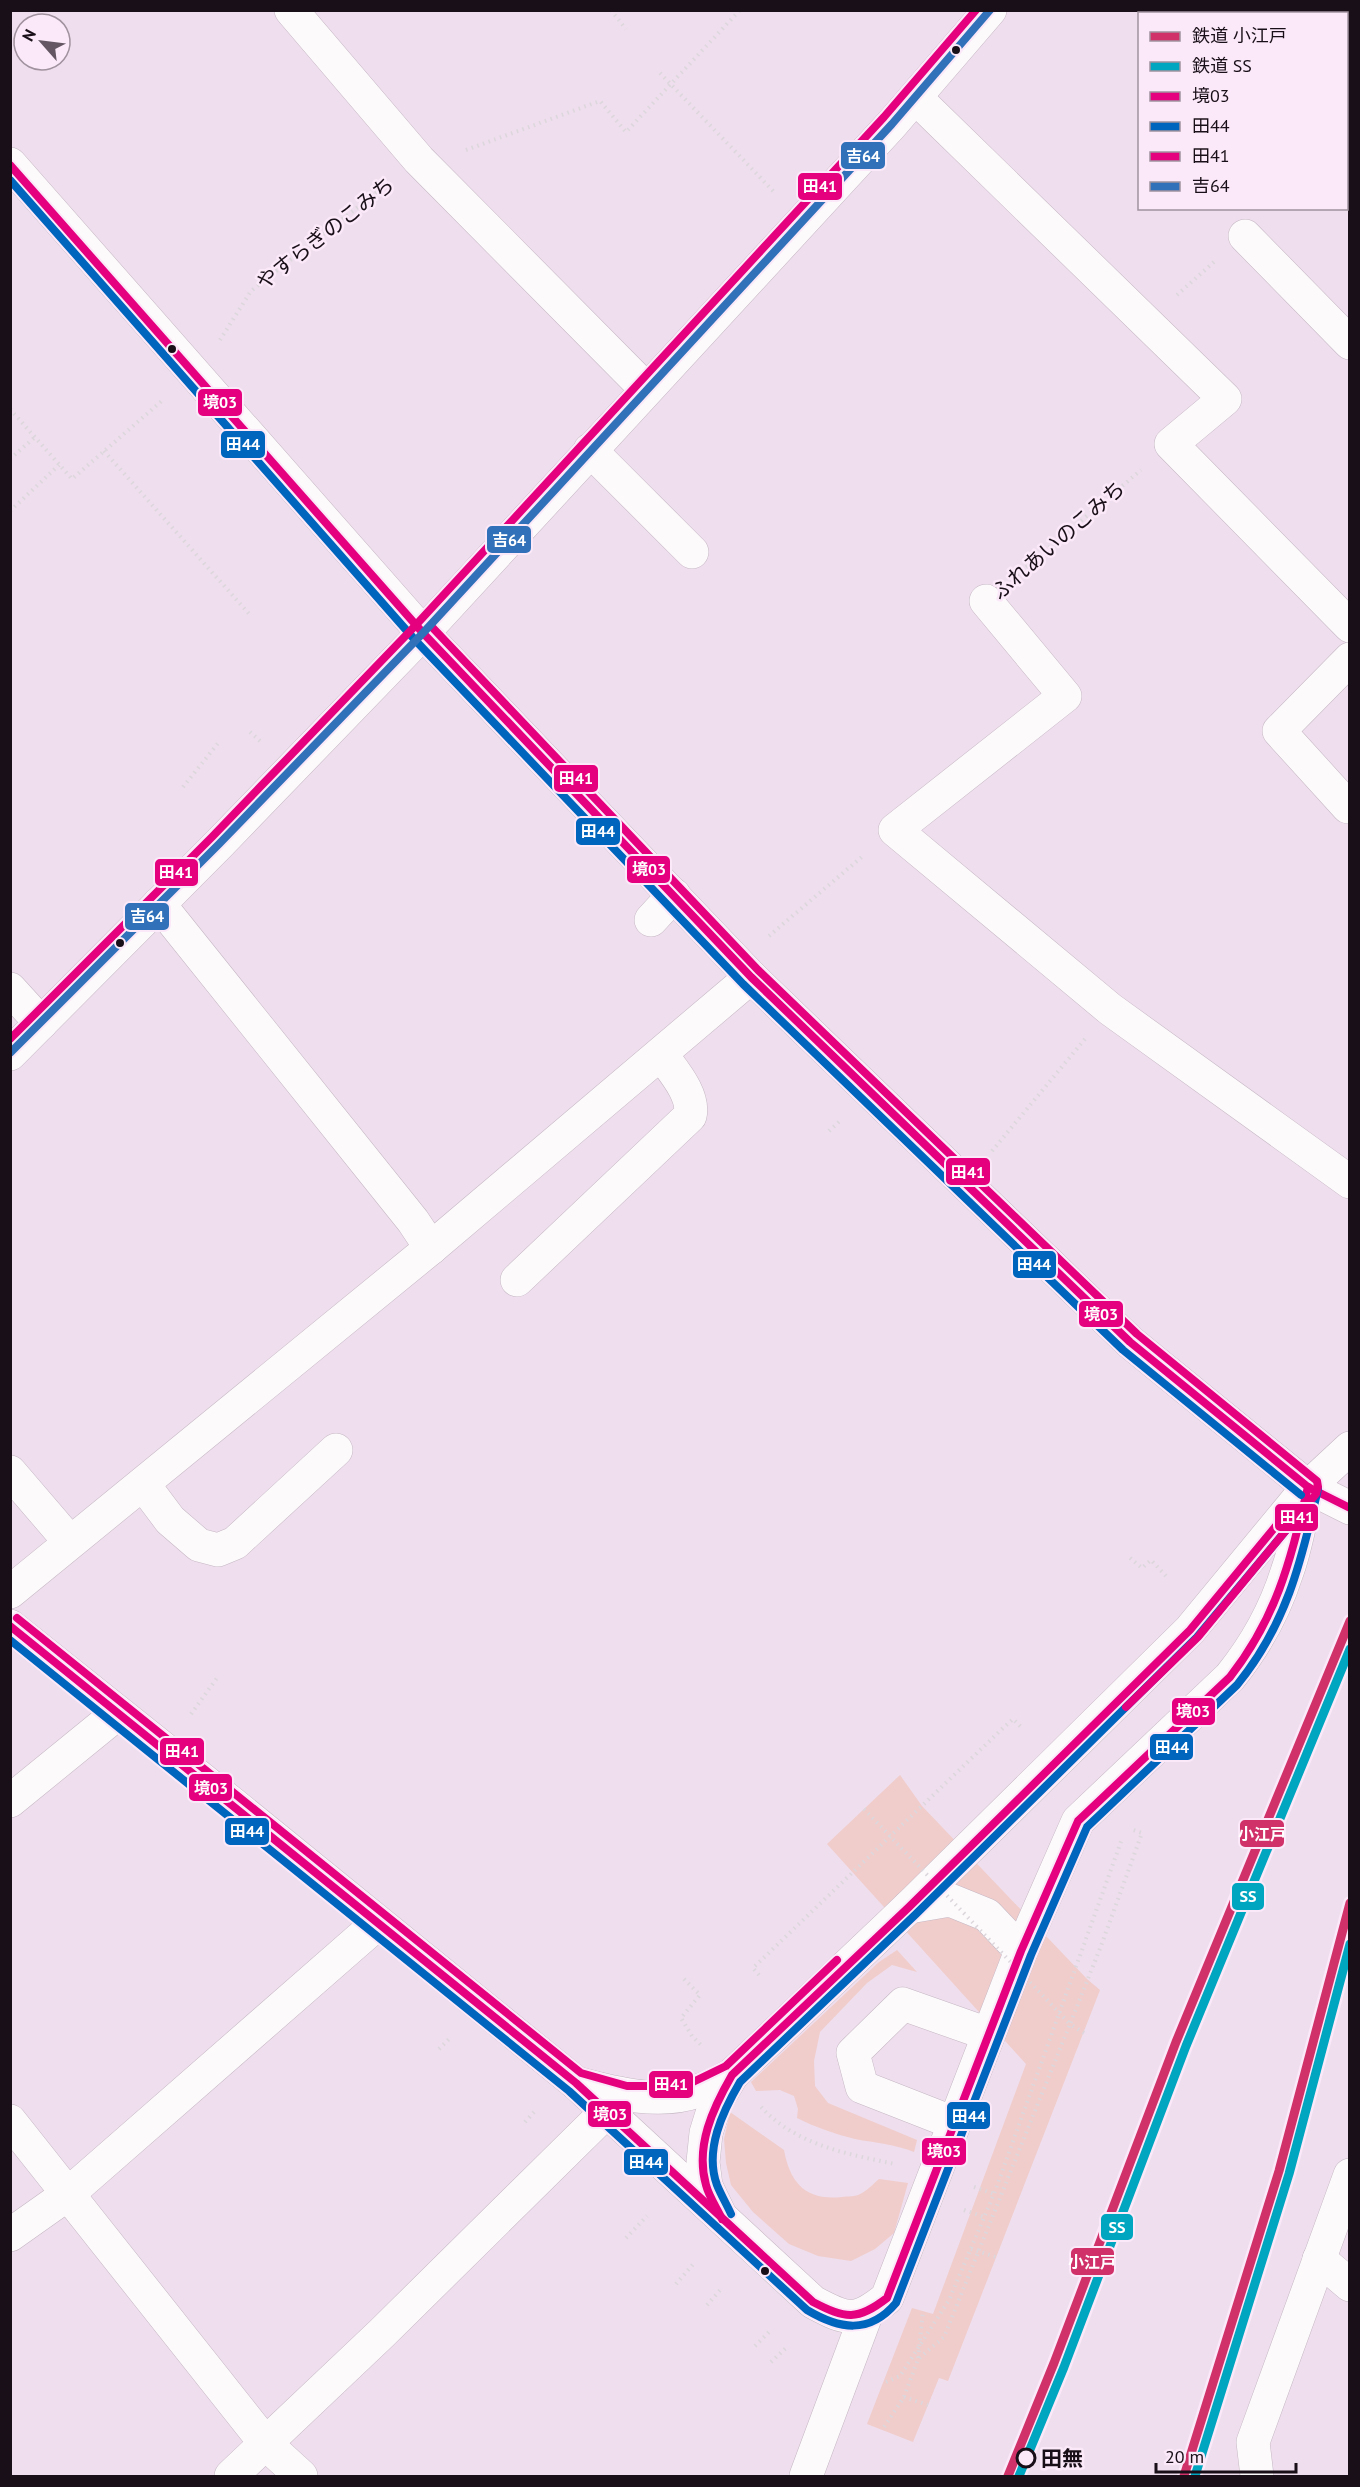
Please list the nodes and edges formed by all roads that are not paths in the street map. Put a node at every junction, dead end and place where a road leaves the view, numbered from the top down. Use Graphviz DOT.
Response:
graph roads {
  1 [pos="291,10"];
  2 [pos="990,10"];
  3 [pos="916,98"];
  4 [pos="10,164"];
  5 [pos="1245,236"];
  6 [pos="1350,343"];
  7 [pos="646,389"];
  8 [pos="590,450"];
  9 [pos="692,552"];
  10 [pos="986,601"];
  11 [pos="1350,626"];
  12 [pos="423,633"];
  13 [pos="1350,659"];
  14 [pos="1348,807"];
  15 [pos="674,895"];
  16 [pos="159,904"];
  17 [pos="651,920"];
  18 [pos="745,970"];
  19 [pos="10,988"];
  20 [pos="41,1023"];
  21 [pos="10,1054"];
  22 [pos="661,1054"];
  23 [pos="1350,1182"];
  24 [pos="431,1248"];
  25 [pos="517,1280"];
  26 [pos="1350,1448"];
  27 [pos="336,1450"];
  28 [pos="10,1472"];
  29 [pos="143,1484"];
  30 [pos="1308,1487"];
  31 [pos="1350,1508"];
  32 [pos="70,1542"];
  33 [pos="10,1592"];
  34 [pos="10,1626"];
  35 [pos="118,1713"];
  36 [pos="10,1801"];
  37 [pos="909,1907"];
  38 [pos="378,1923"];
  39 [pos="1022,1951"];
  40 [pos="988,2034"];
  41 [pos="732,2076"];
  42 [pos="576,2084"];
  43 [pos="605,2113"];
  44 [pos="10,2121"];
  45 [pos="954,2123"];
  46 [pos="1350,2175"];
  47 [pos="68,2194"];
  48 [pos="722,2219"];
  49 [pos="10,2235"];
  50 [pos="1319,2259"];
  51 [pos="1350,2285"];
  52 [pos="866,2315"];
  53 [pos="266,2444"];
  54 [pos="231,2476"];
  55 [pos="301,2476"];
  56 [pos="806,2476"];
  57 [pos="1257,2476"];
  1 -- 7 [label="street"];
  2 -- 3 [label="street"];
  3 -- 7 [label="street"];
  3 -- 11 [label="street"];
  4 -- 12 [label="street"];
  5 -- 6 [label="street"];
  7 -- 8 [label="street"];
  8 -- 9 [label="street"];
  8 -- 12 [label="street"];
  10 -- 23 [label="street, ふれあいのこみち"];
  12 -- 15 [label="street"];
  12 -- 16 [label="street"];
  13 -- 14 [label="street"];
  15 -- 17 [label="street"];
  15 -- 18 [label="street"];
  16 -- 20 [label="street"];
  16 -- 24 [label="street"];
  18 -- 22 [label="street"];
  18 -- 30 [label="street"];
  19 -- 20 [label="street"];
  20 -- 21 [label="street"];
  22 -- 24 [label="street"];
  22 -- 25 [label="street"];
  24 -- 29 [label="street"];
  26 -- 30 [label="street"];
  27 -- 29 [label="street"];
  28 -- 32 [label="street"];
  29 -- 32 [label="street"];
  30 -- 31 [label="street"];
  30 -- 37 [label="street"];
  30 -- 39 [label="street"];
  32 -- 33 [label="street"];
  34 -- 35 [label="street"];
  35 -- 36 [label="street"];
  35 -- 38 [label="street"];
  37 -- 39 [label="street"];
  37 -- 41 [label="street"];
  38 -- 42 [label="street"];
  38 -- 47 [label="street"];
  39 -- 40 [label="street"];
  40 -- 45 [label="street"];
  40 -- 45 [label="street"];
  41 -- 42 [label="street"];
  41 -- 48 [label="street"];
  42 -- 43 [label="street"];
  43 -- 48 [label="street"];
  43 -- 53 [label="street"];
  44 -- 47 [label="street"];
  45 -- 52 [label="street"];
  46 -- 50 [label="street"];
  47 -- 49 [label="street"];
  47 -- 53 [label="street"];
  48 -- 52 [label="street"];
  50 -- 51 [label="street"];
  50 -- 57 [label="street"];
  52 -- 56 [label="street"];
  53 -- 54 [label="street"];
  53 -- 55 [label="street"];
}
